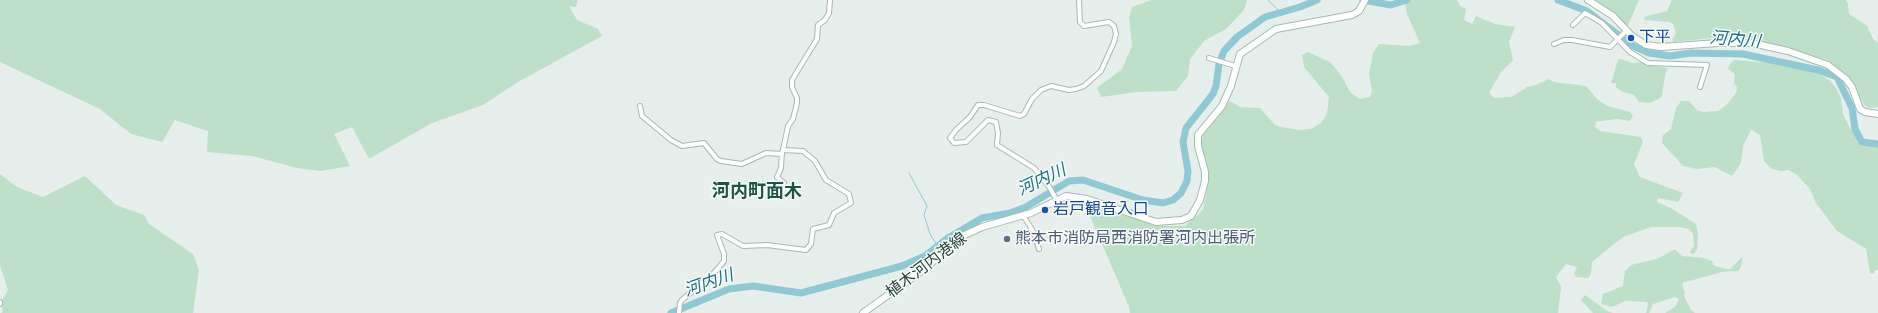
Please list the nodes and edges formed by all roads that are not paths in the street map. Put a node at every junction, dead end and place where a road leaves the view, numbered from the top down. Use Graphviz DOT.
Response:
graph roads {
  1 [pos="830,0"];
  2 [pos="1079,0"];
  3 [pos="1365,0"];
  4 [pos="1588,0"];
  5 [pos="1573,25"];
  6 [pos="1626,31"];
  7 [pos="1618,39"];
  8 [pos="1554,44"];
  9 [pos="1209,58"];
  10 [pos="1235,66"];
  11 [pos="1700,87"];
  12 [pos="640,106"];
  13 [pos="1878,114"];
  14 [pos="782,152"];
  15 [pos="784,183"];
  16 [pos="1055,197"];
  17 [pos="1023,215"];
  18 [pos="1039,249"];
  19 [pos="680,313"];
  20 [pos="863,313"];
  1 -- 14 [label="street"];
  2 -- 16 [label="street"];
  3 -- 10 [label="main road, 植木河内港線"];
  4 -- 6 [label="main road"];
  5 -- 7 [label="street"];
  6 -- 7 [label="street"];
  6 -- 13 [label="main road"];
  7 -- 8 [label="street"];
  7 -- 11 [label="street"];
  9 -- 10 [label="street"];
  10 -- 16 [label="main road, 植木河内港線"];
  12 -- 14 [label="street"];
  14 -- 15 [label="street"];
  14 -- 19 [label="street"];
  16 -- 17 [label="main road, 植木河内港線"];
  17 -- 18 [label="street"];
  17 -- 20 [label="main road, 植木河内港線"];
}
